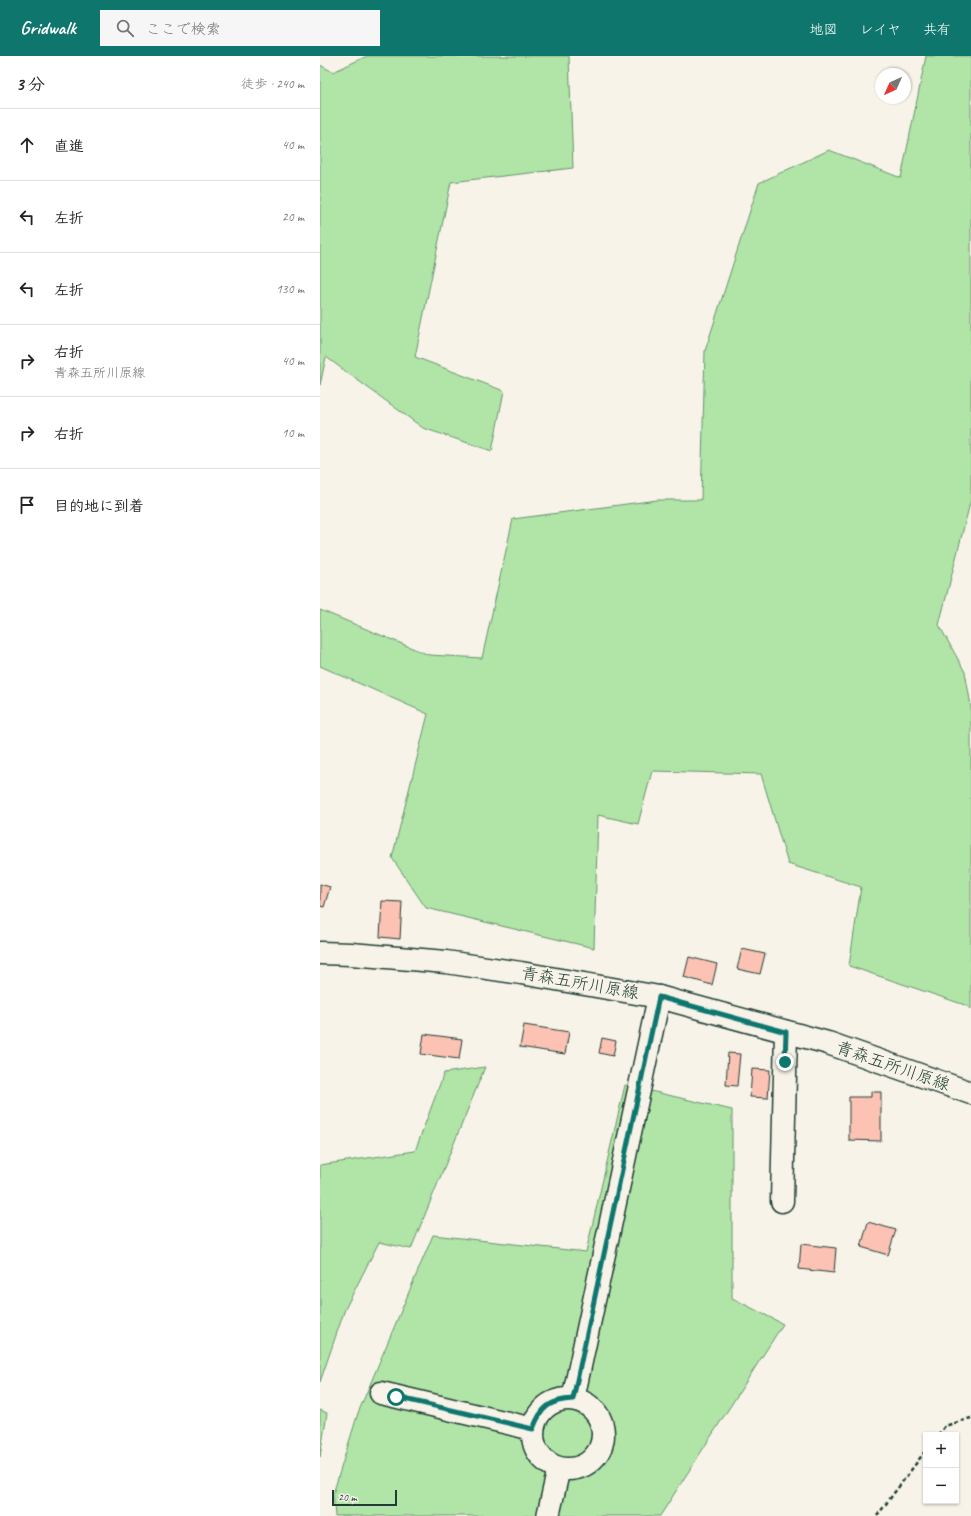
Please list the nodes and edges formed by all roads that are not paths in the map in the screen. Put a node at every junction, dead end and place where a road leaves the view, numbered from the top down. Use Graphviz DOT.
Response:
graph roads {
  1 [pos="320,953"];
  2 [pos="659,997"];
  3 [pos="786,1032"];
  4 [pos="971,1093"];
  5 [pos="782,1201"];
  6 [pos="381,1393"];
  7 [pos="573,1399"];
  8 [pos="533,1429"];
  9 [pos="559,1468"];
  10 [pos="548,1516"];
  1 -- 2 [label="main road, 青森五所川原線"];
  2 -- 3 [label="main road, 青森五所川原線"];
  2 -- 7 [label="main road"];
  3 -- 4 [label="main road, 青森五所川原線"];
  3 -- 5 [label="main road"];
  6 -- 8 [label="main road"];
  7 -- 8 [label="main road"];
  7 -- 9 [label="main road"];
  8 -- 9 [label="main road"];
  9 -- 10 [label="main road"];
}
